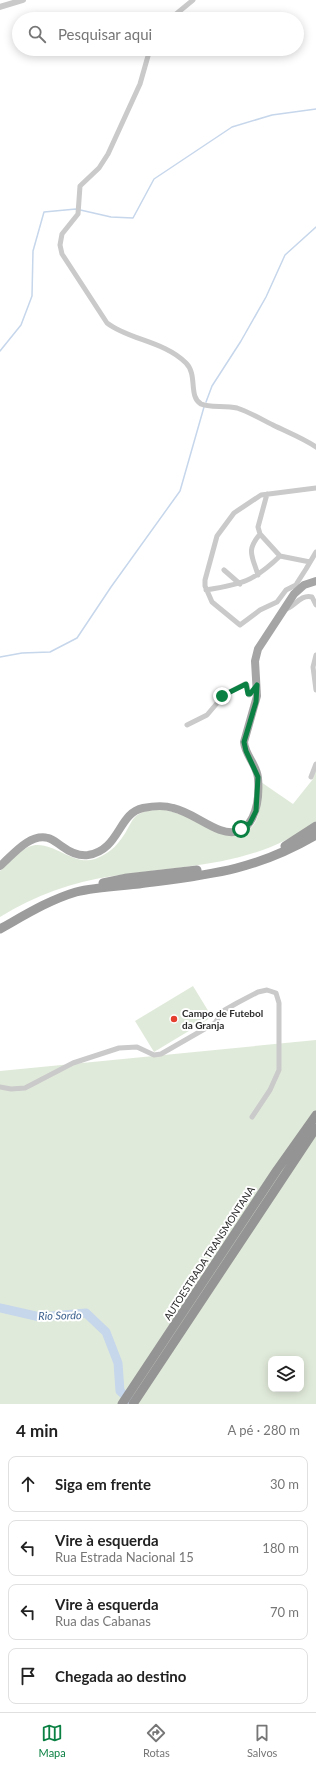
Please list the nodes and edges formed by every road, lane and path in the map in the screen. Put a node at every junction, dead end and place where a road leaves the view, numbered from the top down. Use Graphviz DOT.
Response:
graph roads {
  1 [pos="23,0"];
  2 [pos="193,0"];
  3 [pos="0,7"];
  4 [pos="178,12"];
  5 [pos="148,56"];
  6 [pos="316,447"];
  7 [pos="316,488"];
  8 [pos="268,494"];
  9 [pos="260,534"];
  10 [pos="316,552"];
  11 [pos="280,556"];
  12 [pos="310,562"];
  13 [pos="224,570"];
  14 [pos="258,575"];
  15 [pos="315,579"];
  16 [pos="240,584"];
  17 [pos="296,588"];
  18 [pos="206,590"];
  19 [pos="316,606"];
  20 [pos="283,610"];
  21 [pos="316,656"];
  22 [pos="315,674"];
  23 [pos="257,685"];
  24 [pos="316,690"];
  25 [pos="187,725"];
  26 [pos="316,764"];
  27 [pos="311,777"];
  28 [pos="316,826"];
  29 [pos="316,831"];
  30 [pos="316,835"];
  31 [pos="316,840"];
  32 [pos="286,846"];
  33 [pos="0,866"];
  34 [pos="115,887"];
  35 [pos="0,924"];
  36 [pos="0,929"];
  37 [pos="0,1087"];
  38 [pos="316,1115"];
  39 [pos="252,1117"];
  40 [pos="316,1128"];
  41 [pos="220,1265"];
  42 [pos="122,1404"];
  43 [pos="133,1404"];
  1 -- 3 [label="street"];
  2 -- 4 [label="street"];
  5 -- 6 [label="street"];
  7 -- 8 [label="street"];
  8 -- 9 [label="street"];
  8 -- 18 [label="street"];
  9 -- 11 [label="street"];
  9 -- 14 [label="street"];
  10 -- 12 [label="street"];
  11 -- 12 [label="street"];
  11 -- 14 [label="street"];
  12 -- 17 [label="street"];
  13 -- 16 [label="street"];
  14 -- 16 [label="street"];
  15 -- 17 [label="main road"];
  16 -- 18 [label="street"];
  17 -- 18 [label="street"];
  17 -- 20 [label="main road"];
  19 -- 20 [label="street"];
  20 -- 23 [label="main road"];
  21 -- 22 [label="street"];
  22 -- 24 [label="street"];
  23 -- 25 [label="street"];
  23 -- 33 [label="main road"];
  26 -- 27 [label="street"];
  28 -- 32 [label="highway"];
  29 -- 32 [label="highway"];
  30 -- 34 [label="highway"];
  31 -- 34 [label="highway"];
  32 -- 35 [label="highway"];
  34 -- 36 [label="highway"];
  37 -- 39 [label="street"];
  38 -- 41 [label="highway, AUTOESTRADA TRANSMONTANA"];
  40 -- 41 [label="highway, AUTOESTRADA TRANSMONTANA"];
  41 -- 42 [label="highway, AUTOESTRADA TRANSMONTANA"];
  41 -- 43 [label="highway, AUTOESTRADA TRANSMONTANA"];
}
